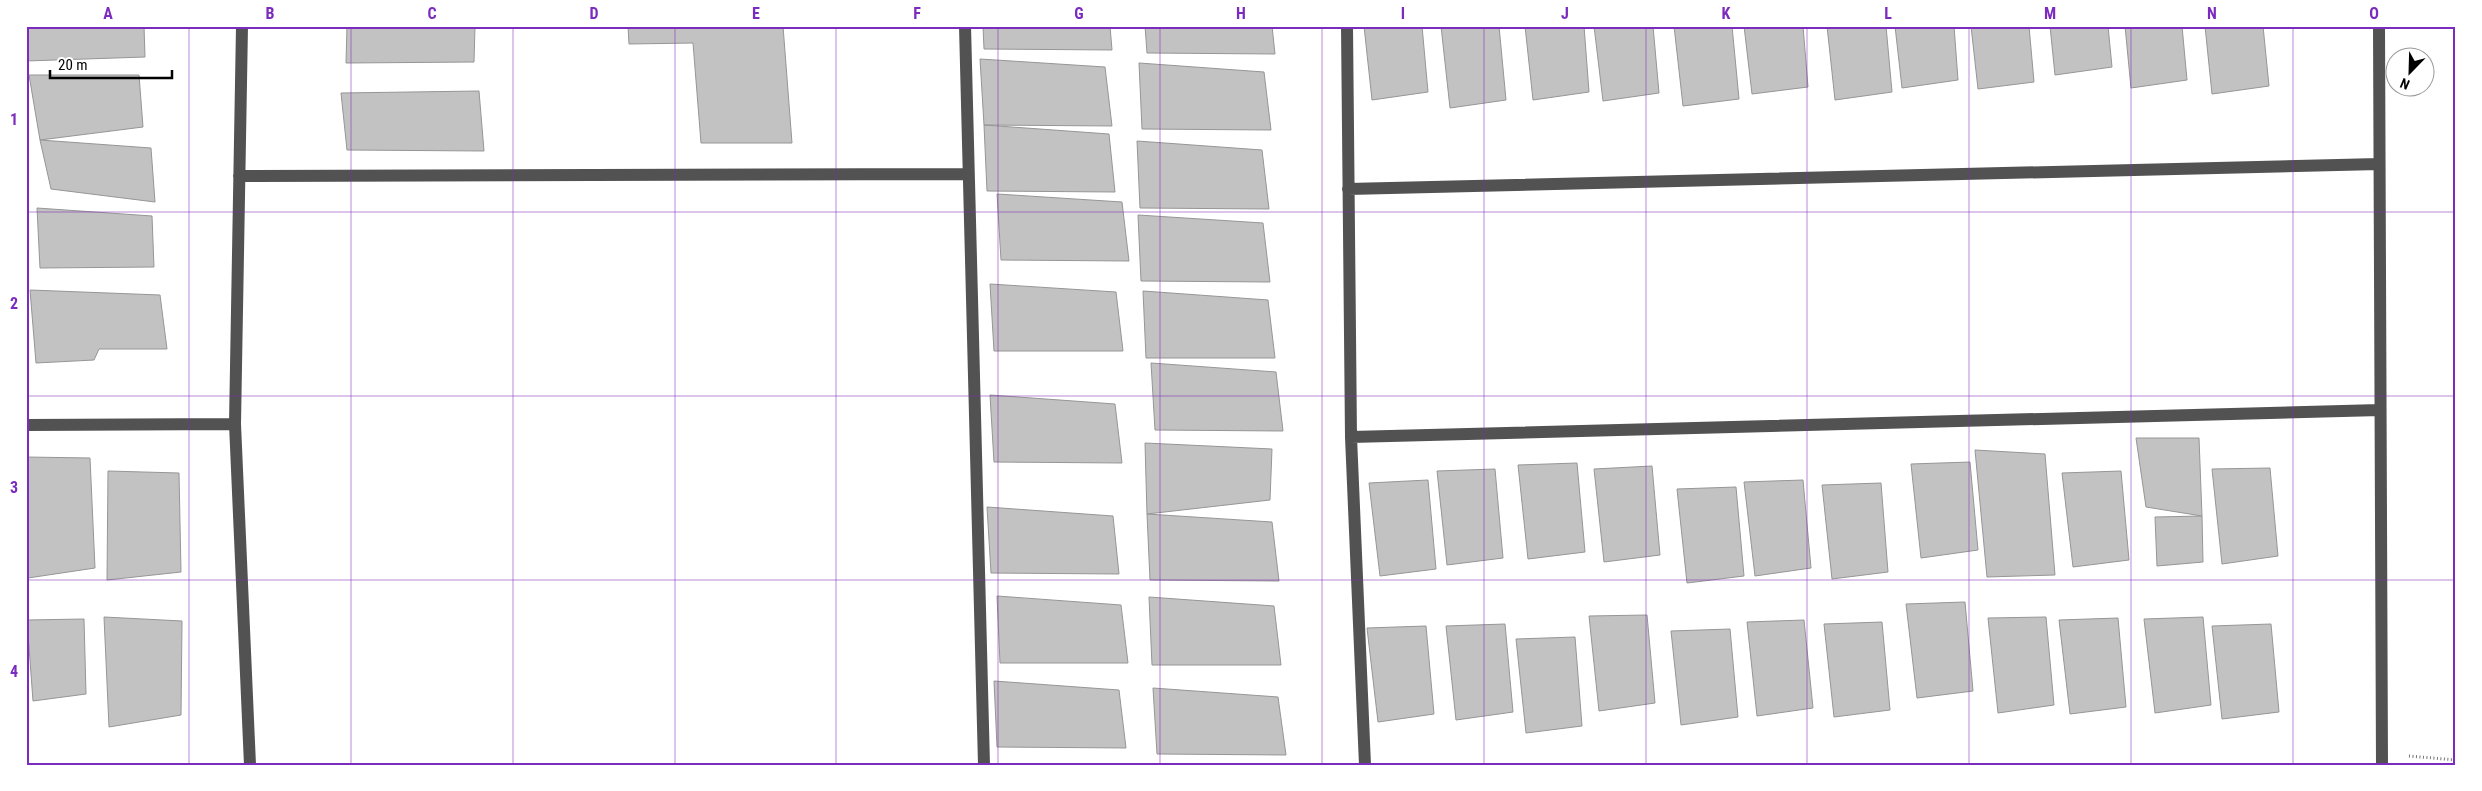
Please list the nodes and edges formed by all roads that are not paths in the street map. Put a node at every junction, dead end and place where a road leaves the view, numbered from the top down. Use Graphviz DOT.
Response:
graph roads {
  1 [pos="242,26"];
  2 [pos="965,26"];
  3 [pos="1347,26"];
  4 [pos="2379,26"];
  5 [pos="2379,164"];
  6 [pos="968,174"];
  7 [pos="239,176"];
  8 [pos="1348,189"];
  9 [pos="2380,410"];
  10 [pos="235,424"];
  11 [pos="26,425"];
  12 [pos="1352,438"];
  13 [pos="2382,759"];
  14 [pos="250,765"];
  15 [pos="984,765"];
  16 [pos="1365,765"];
  1 -- 7 [label="street"];
  2 -- 6 [label="street"];
  3 -- 8 [label="street"];
  4 -- 5 [label="street"];
  5 -- 8 [label="street"];
  5 -- 9 [label="street"];
  6 -- 7 [label="street"];
  6 -- 15 [label="street"];
  7 -- 10 [label="street"];
  8 -- 12 [label="street"];
  9 -- 12 [label="street"];
  9 -- 13 [label="street"];
  10 -- 11 [label="street"];
  10 -- 14 [label="street"];
  12 -- 16 [label="street"];
}
